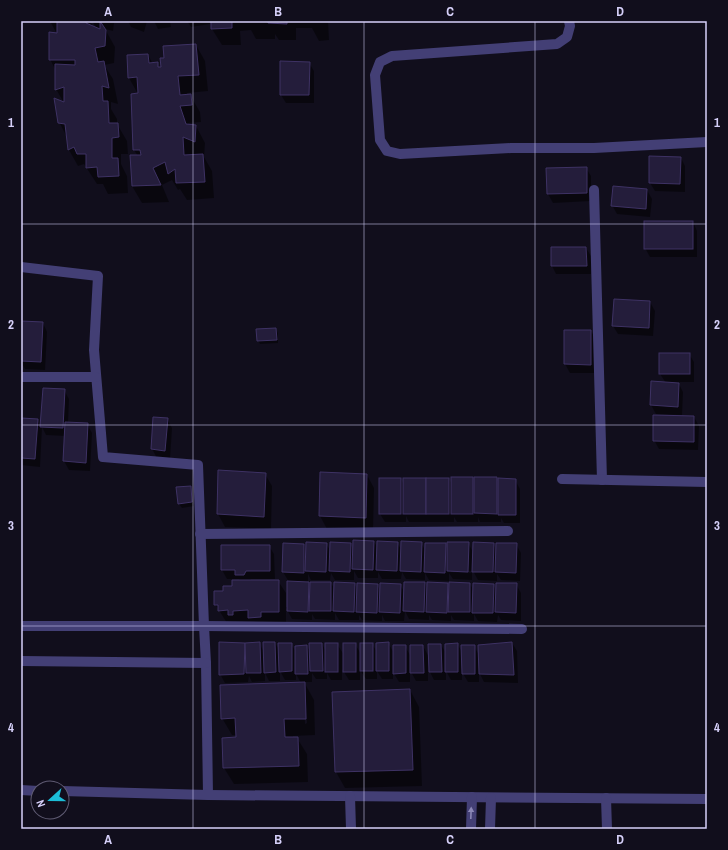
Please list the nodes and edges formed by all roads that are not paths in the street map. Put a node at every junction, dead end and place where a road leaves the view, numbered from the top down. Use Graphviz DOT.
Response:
graph roads {
  1 [pos="569,21"];
  2 [pos="707,142"];
  3 [pos="594,190"];
  4 [pos="21,267"];
  5 [pos="21,377"];
  6 [pos="96,377"];
  7 [pos="562,479"];
  8 [pos="602,480"];
  9 [pos="707,482"];
  10 [pos="508,531"];
  11 [pos="200,534"];
  12 [pos="21,626"];
  13 [pos="204,626"];
  14 [pos="522,629"];
  15 [pos="21,661"];
  16 [pos="206,663"];
  17 [pos="70,791"];
  18 [pos="208,795"];
  19 [pos="350,796"];
  20 [pos="472,797"];
  21 [pos="491,798"];
  22 [pos="606,798"];
  23 [pos="707,799"];
  24 [pos="351,829"];
  25 [pos="471,829"];
  26 [pos="490,829"];
  27 [pos="607,829"];
  1 -- 2 [label="street"];
  3 -- 8 [label="street"];
  4 -- 6 [label="street"];
  5 -- 6 [label="street"];
  6 -- 11 [label="street"];
  7 -- 8 [label="street"];
  8 -- 9 [label="street"];
  10 -- 11 [label="street"];
  11 -- 13 [label="street"];
  12 -- 13 [label="street"];
  13 -- 14 [label="street"];
  13 -- 16 [label="street"];
  15 -- 16 [label="street"];
  16 -- 18 [label="street"];
  17 -- 18 [label="street"];
  18 -- 19 [label="street"];
  19 -- 20 [label="street"];
  19 -- 24 [label="street"];
  20 -- 21 [label="street"];
  25 -- 20 [label="street, one-way"];
  21 -- 22 [label="street"];
  21 -- 26 [label="street"];
  22 -- 23 [label="street"];
  22 -- 27 [label="street"];
}
